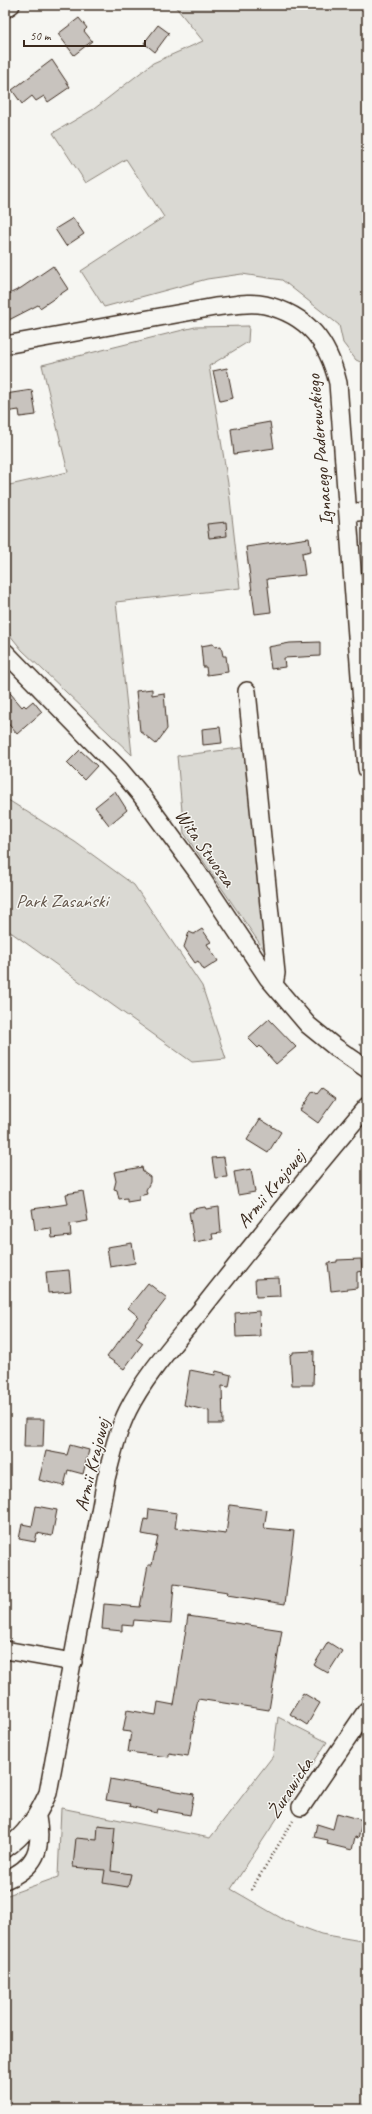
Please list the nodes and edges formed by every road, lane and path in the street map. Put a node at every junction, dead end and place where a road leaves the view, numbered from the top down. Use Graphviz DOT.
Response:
graph roads {
  1 [pos="11,5"];
  2 [pos="5,9"];
  3 [pos="5,345"];
  4 [pos="367,511"];
  5 [pos="348,513"];
  6 [pos="5,652"];
  7 [pos="247,691"];
  8 [pos="365,720"];
  9 [pos="367,769"];
  10 [pos="367,898"];
  11 [pos="367,912"];
  12 [pos="274,985"];
  13 [pos="367,1069"];
  14 [pos="367,1106"];
  15 [pos="5,1650"];
  16 [pos="73,1662"];
  17 [pos="367,1710"];
  18 [pos="301,1807"];
  19 [pos="37,1817"];
  20 [pos="5,1849"];
  21 [pos="5,1880"];
  22 [pos="250,1890"];
  1 -- 2 [label="street"];
  3 -- 5 [label="street, Ignacego Paderewskiego"];
  4 -- 5 [label="street"];
  5 -- 8 [label="street, Ignacego Paderewskiego"];
  6 -- 12 [label="street, Wita Stwosza"];
  7 -- 12 [label="street"];
  8 -- 9 [label="street, Ignacego Paderewskiego"];
  10 -- 11 [label="path"];
  12 -- 13 [label="street, Wita Stwosza"];
  14 -- 16 [label="street, Armii Krajowej"];
  15 -- 16 [label="street"];
  16 -- 19 [label="street, Armii Krajowej"];
  17 -- 18 [label="street, Żurawicka"];
  18 -- 22 [label="path, Żurawicka"];
  19 -- 20 [label="street, Armii Krajowej"];
  19 -- 21 [label="street"];
}
